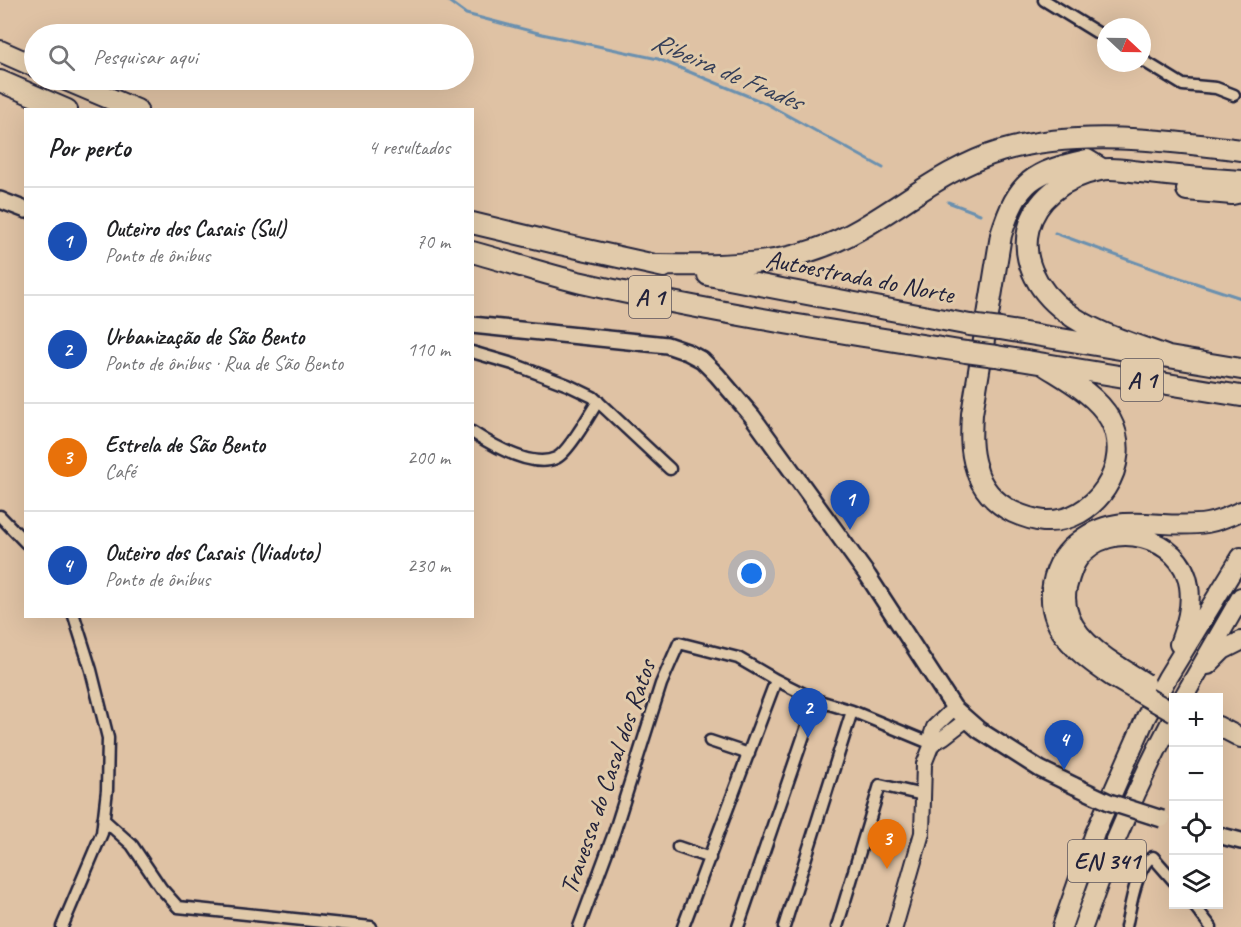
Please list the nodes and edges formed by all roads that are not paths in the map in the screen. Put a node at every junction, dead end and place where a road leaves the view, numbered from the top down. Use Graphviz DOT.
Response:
graph roads {
  1 [pos="1044,0"];
  2 [pos="1097,32"];
  3 [pos="0,51"];
  4 [pos="24,62"];
  5 [pos="1151,65"];
  6 [pos="0,81"];
  7 [pos="90,90"];
  8 [pos="1234,95"];
  9 [pos="62,108"];
  10 [pos="132,108"];
  11 [pos="1241,138"];
  12 [pos="1145,140"];
  13 [pos="1241,150"];
  14 [pos="1241,159"];
  15 [pos="1102,169"];
  16 [pos="1241,171"];
  17 [pos="1140,172"];
  18 [pos="1241,181"];
  19 [pos="1241,192"];
  20 [pos="0,200"];
  21 [pos="24,209"];
  22 [pos="474,223"];
  23 [pos="474,253"];
  24 [pos="654,265"];
  25 [pos="474,325"];
  26 [pos="474,353"];
  27 [pos="1166,356"];
  28 [pos="1043,364"];
  29 [pos="1241,369"];
  30 [pos="1241,396"];
  31 [pos="598,401"];
  32 [pos="474,433"];
  33 [pos="670,469"];
  34 [pos="1241,511"];
  35 [pos="0,516"];
  36 [pos="24,541"];
  37 [pos="1241,557"];
  38 [pos="1241,597"];
  39 [pos="75,618"];
  40 [pos="1241,640"];
  41 [pos="1115,672"];
  42 [pos="1167,678"];
  43 [pos="777,680"];
  44 [pos="1176,693"];
  45 [pos="1183,693"];
  46 [pos="1184,693"];
  47 [pos="816,700"];
  48 [pos="954,708"];
  49 [pos="852,711"];
  50 [pos="1169,712"];
  51 [pos="966,720"];
  52 [pos="1169,723"];
  53 [pos="1223,732"];
  54 [pos="1223,735"];
  55 [pos="1241,738"];
  56 [pos="710,741"];
  57 [pos="932,744"];
  58 [pos="1241,751"];
  59 [pos="749,754"];
  60 [pos="923,795"];
  61 [pos="103,819"];
  62 [pos="1168,821"];
  63 [pos="1223,837"];
  64 [pos="1241,842"];
  65 [pos="678,847"];
  66 [pos="710,858"];
  67 [pos="1169,876"];
  68 [pos="1197,909"];
  69 [pos="62,927"];
  70 [pos="371,927"];
  71 [pos="579,927"];
  72 [pos="683,927"];
  73 [pos="738,927"];
  74 [pos="784,927"];
  75 [pos="837,927"];
  76 [pos="895,927"];
  77 [pos="1062,927"];
  78 [pos="1083,927"];
  79 [pos="1126,927"];
  80 [pos="1211,927"];
  1 -- 2 [label="street"];
  3 -- 4 [label="highway"];
  5 -- 8 [label="street"];
  6 -- 9 [label="highway"];
  7 -- 10 [label="highway"];
  11 -- 12 [label="highway"];
  12 -- 13 [label="highway"];
  12 -- 14 [label="highway"];
  12 -- 24 [label="highway"];
  15 -- 17 [label="highway"];
  15 -- 27 [label="highway"];
  15 -- 28 [label="highway"];
  16 -- 17 [label="highway"];
  17 -- 18 [label="highway"];
  17 -- 19 [label="highway"];
  20 -- 21 [label="main road"];
  22 -- 24 [label="highway, Autoestrada do Norte / A 1"];
  23 -- 28 [label="highway, A 1, bridge"];
  24 -- 27 [label="highway, Autoestrada do Norte / A 1, bridge"];
  25 -- 48 [label="main road"];
  26 -- 31 [label="street"];
  27 -- 29 [label="highway, Autoestrada do Norte / A 1"];
  28 -- 30 [label="highway, A 1"];
  31 -- 32 [label="street"];
  31 -- 33 [label="street"];
  34 -- 41 [label="highway"];
  35 -- 36 [label="street"];
  37 -- 42 [label="highway, EN 341"];
  38 -- 45 [label="highway"];
  39 -- 61 [label="street"];
  40 -- 46 [label="highway"];
  41 -- 42 [label="highway"];
  41 -- 44 [label="highway, bridge"];
  41 -- 50 [label="highway, bridge"];
  42 -- 77 [label="highway, EN 341"];
  43 -- 47 [label="street"];
  43 -- 59 [label="street"];
  43 -- 71 [label="street, Travessa do Casal dos Ratos"];
  47 -- 49 [label="street"];
  47 -- 73 [label="street"];
  48 -- 51 [label="main road"];
  48 -- 57 [label="street"];
  49 -- 57 [label="street"];
  49 -- 74 [label="street"];
  51 -- 57 [label="street"];
  51 -- 62 [label="main road, bridge"];
  52 -- 78 [label="highway, EN 341"];
  53 -- 55 [label="highway"];
  54 -- 58 [label="highway"];
  56 -- 59 [label="street"];
  57 -- 60 [label="street"];
  59 -- 66 [label="street"];
  60 -- 75 [label="street"];
  60 -- 76 [label="street"];
  61 -- 69 [label="street"];
  61 -- 70 [label="street"];
  63 -- 64 [label="main road"];
  65 -- 66 [label="street"];
  66 -- 72 [label="street"];
  67 -- 79 [label="street"];
  68 -- 80 [label="street"];
}
